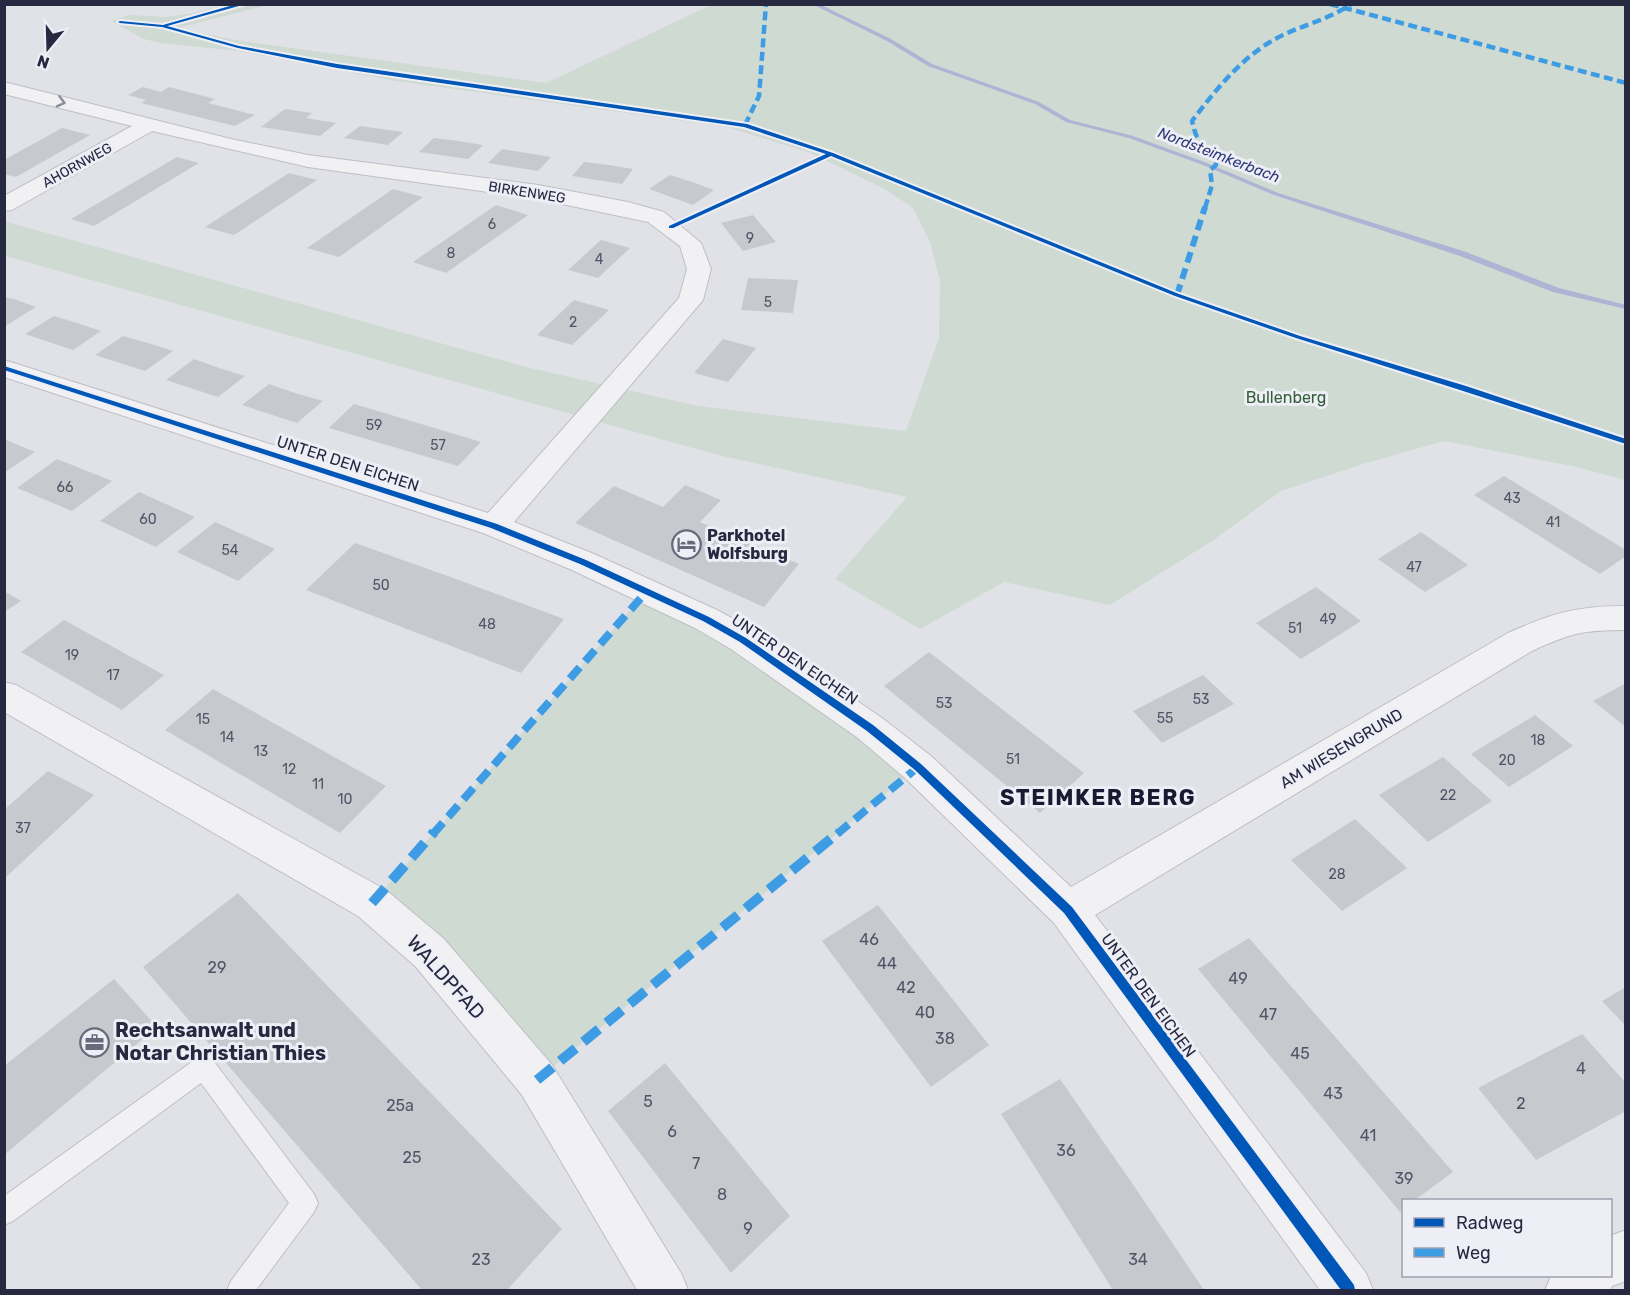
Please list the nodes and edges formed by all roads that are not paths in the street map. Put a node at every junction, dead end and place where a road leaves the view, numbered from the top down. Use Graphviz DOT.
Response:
graph roads {
  1 [pos="4,88"];
  2 [pos="149,125"];
  3 [pos="4,205"];
  4 [pos="4,368"];
  5 [pos="494,526"];
  6 [pos="1626,618"];
  7 [pos="4,695"];
  8 [pos="1068,910"];
  9 [pos="4,1212"];
  10 [pos="1626,1254"];
  11 [pos="1612,1262"];
  12 [pos="1589,1277"];
  13 [pos="240,1290"];
  14 [pos="664,1290"];
  15 [pos="1349,1290"];
  16 [pos="1569,1290"];
  1 -- 2 [label="street, BIRKENWEG, one-way"];
  2 -- 3 [label="street, AHORNWEG"];
  2 -- 5 [label="street, BIRKENWEG"];
  4 -- 5 [label="street, UNTER DEN EICHEN"];
  5 -- 8 [label="street, UNTER DEN EICHEN"];
  6 -- 8 [label="street, AM WIESENGRUND"];
  7 -- 14 [label="street, WALDPFAD"];
  8 -- 15 [label="street, UNTER DEN EICHEN"];
  9 -- 13 [label="lane"];
  10 -- 11 [label="street"];
  12 -- 16 [label="street"];
}
